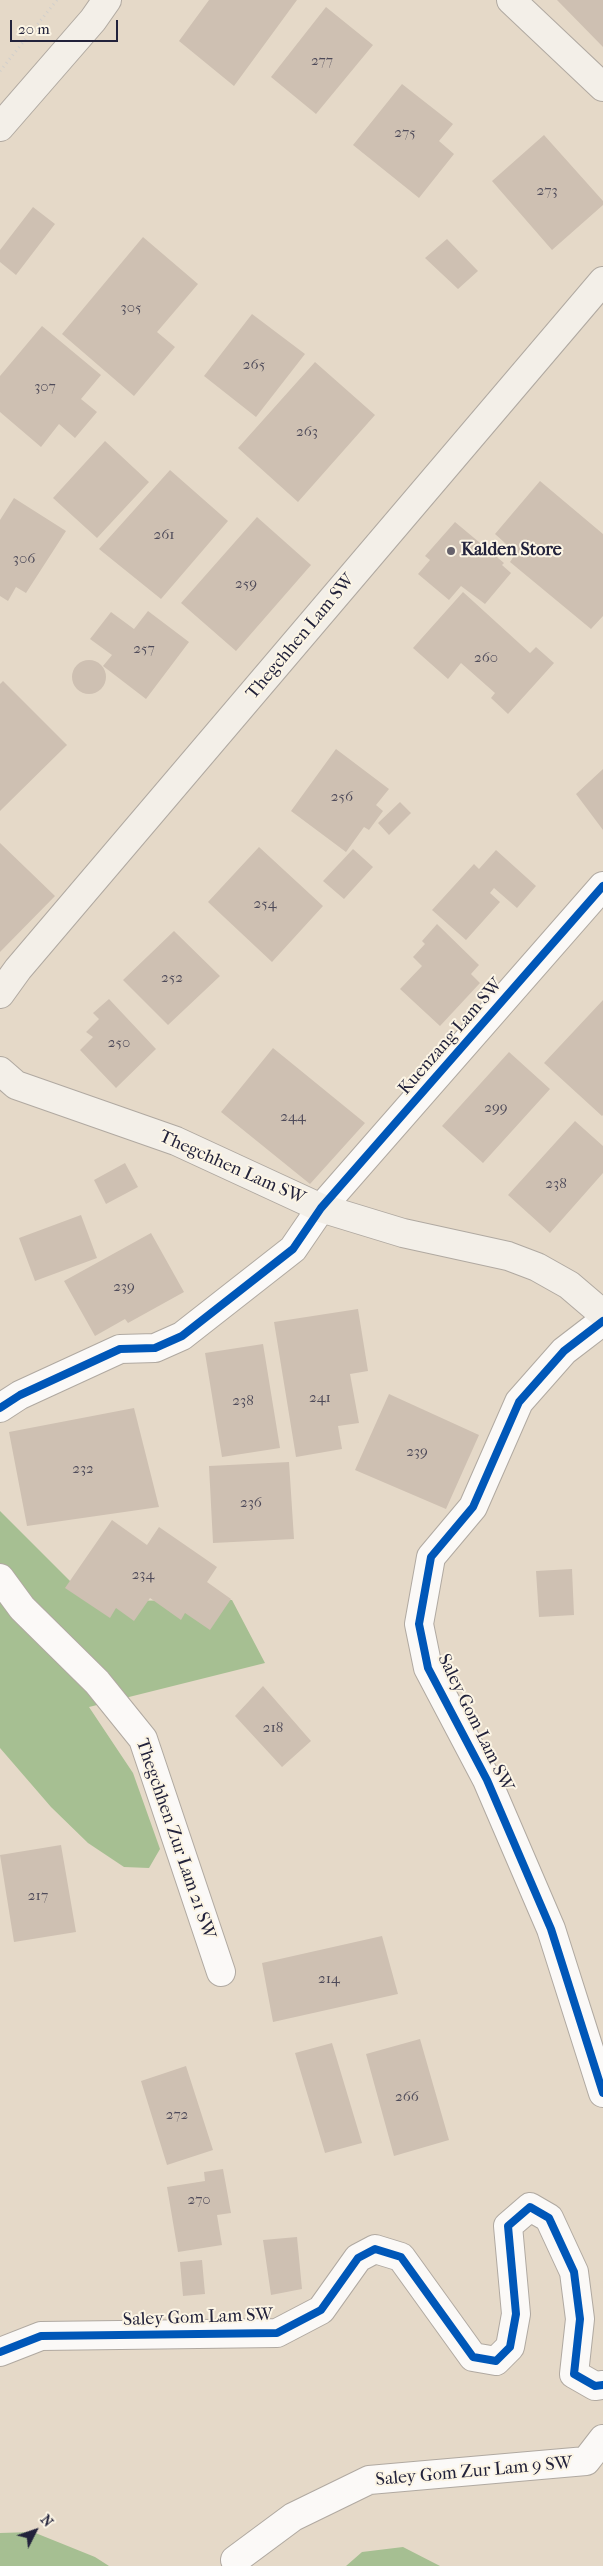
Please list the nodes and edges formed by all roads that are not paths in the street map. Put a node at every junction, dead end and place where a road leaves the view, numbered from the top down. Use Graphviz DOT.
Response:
graph roads {
  1 [pos="107,0"];
  2 [pos="511,0"];
  3 [pos="603,87"];
  4 [pos="0,127"];
  5 [pos="603,281"];
  6 [pos="603,886"];
  7 [pos="0,994"];
  8 [pos="0,1071"];
  9 [pos="321,1208"];
  10 [pos="603,1314"];
  11 [pos="603,1321"];
  12 [pos="0,1408"];
  13 [pos="0,1578"];
  14 [pos="221,1972"];
  15 [pos="603,2093"];
  16 [pos="0,2352"];
  17 [pos="603,2385"];
  18 [pos="603,2439"];
  19 [pos="235,2560"];
  1 -- 4 [label="main road"];
  2 -- 3 [label="main road"];
  5 -- 7 [label="main road, Thegchhen Lam SW"];
  6 -- 9 [label="street, Kuenzang Lam SW"];
  8 -- 9 [label="main road, Thegchhen Lam SW"];
  9 -- 10 [label="main road, Thegchhen Lam SW"];
  9 -- 12 [label="street"];
  11 -- 15 [label="street, Saley Gom Lam SW"];
  13 -- 14 [label="street, Thegchhen Zur Lam 21 SW"];
  16 -- 17 [label="street, Saley Gom Lam SW"];
  18 -- 19 [label="street, Saley Gom Zur Lam 9 SW"];
}
